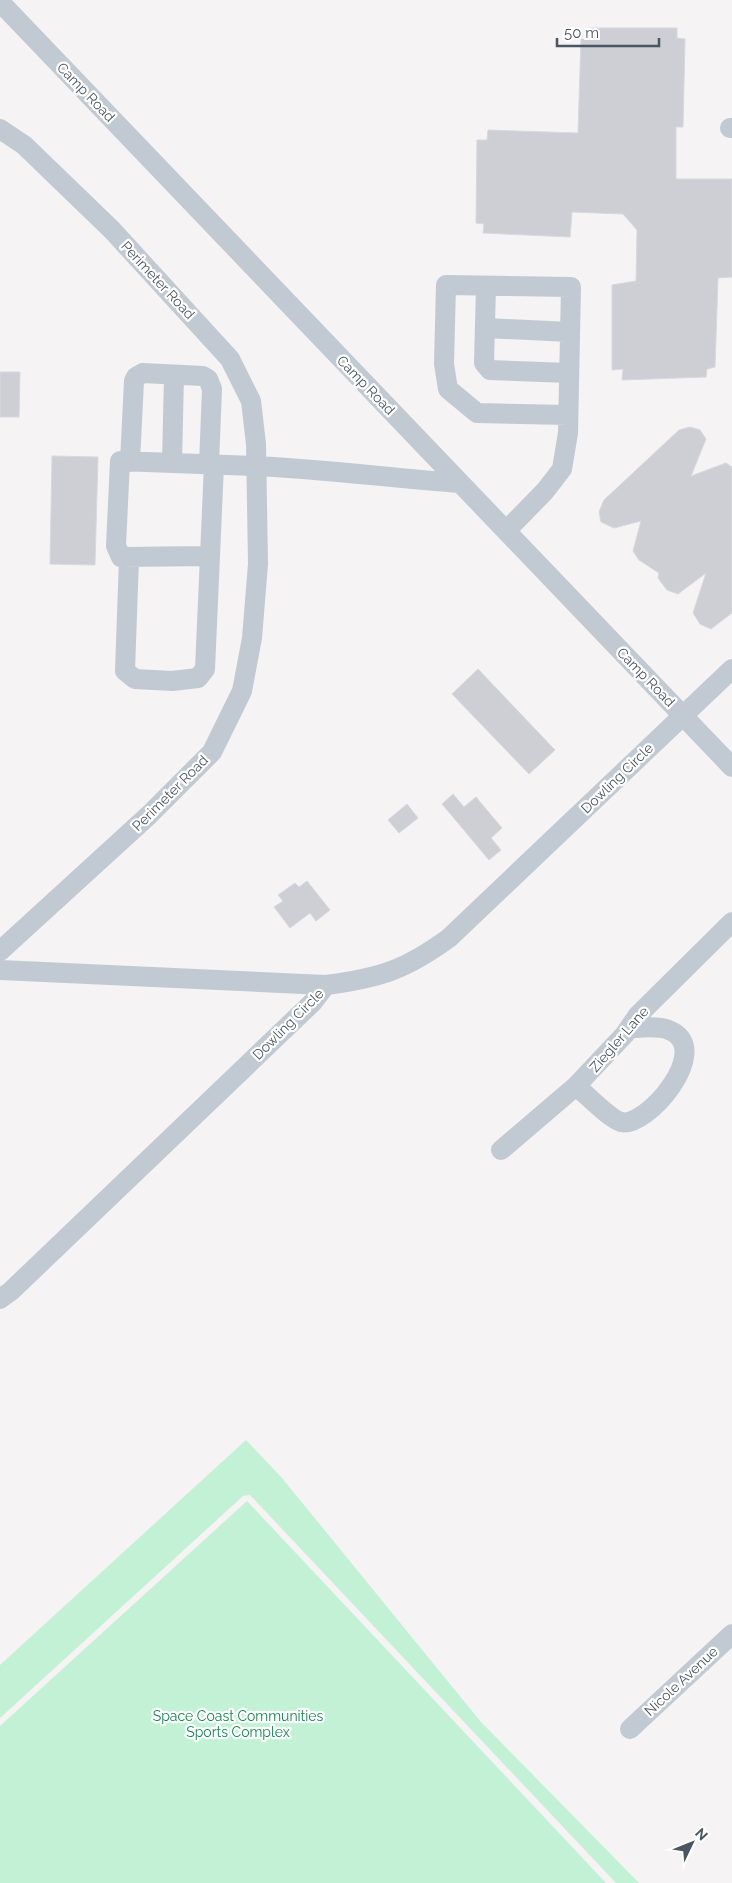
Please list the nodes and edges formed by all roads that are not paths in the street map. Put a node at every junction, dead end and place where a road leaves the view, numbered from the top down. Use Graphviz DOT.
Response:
graph roads {
  1 [pos="0,2"];
  2 [pos="0,129"];
  3 [pos="486,286"];
  4 [pos="485,328"];
  5 [pos="570,332"];
  6 [pos="569,373"];
  7 [pos="174,375"];
  8 [pos="568,415"];
  9 [pos="130,462"];
  10 [pos="172,463"];
  11 [pos="212,464"];
  12 [pos="256,466"];
  13 [pos="460,483"];
  14 [pos="506,531"];
  15 [pos="210,556"];
  16 [pos="129,558"];
  17 [pos="732,668"];
  18 [pos="683,716"];
  19 [pos="732,767"];
  20 [pos="732,922"];
  21 [pos="0,951"];
  22 [pos="0,970"];
  23 [pos="326,985"];
  24 [pos="630,1028"];
  25 [pos="576,1086"];
  26 [pos="501,1150"];
  27 [pos="0,1299"];
  28 [pos="732,1634"];
  29 [pos="630,1729"];
  1 -- 13 [label="street, Camp Road"];
  2 -- 12 [label="street, Perimeter Road"];
  3 -- 4 [label="street"];
  3 -- 5 [label="street"];
  3 -- 8 [label="street"];
  4 -- 5 [label="street"];
  4 -- 6 [label="street"];
  5 -- 6 [label="street"];
  6 -- 8 [label="street"];
  7 -- 9 [label="street"];
  7 -- 10 [label="street"];
  7 -- 11 [label="street"];
  8 -- 14 [label="street"];
  9 -- 10 [label="street"];
  9 -- 16 [label="street"];
  10 -- 11 [label="street"];
  11 -- 12 [label="street"];
  11 -- 15 [label="street"];
  12 -- 13 [label="street"];
  12 -- 21 [label="street, Perimeter Road"];
  13 -- 14 [label="street, Camp Road"];
  14 -- 18 [label="street, Camp Road"];
  15 -- 16 [label="street"];
  15 -- 16 [label="street"];
  17 -- 18 [label="street, Dowling Circle"];
  18 -- 19 [label="street, Camp Road"];
  18 -- 23 [label="street, Dowling Circle"];
  20 -- 24 [label="street, Ziegler Lane"];
  22 -- 23 [label="street"];
  23 -- 27 [label="street, Dowling Circle"];
  24 -- 25 [label="street, Ziegler Lane"];
  24 -- 25 [label="street"];
  25 -- 26 [label="street, Ziegler Lane"];
  28 -- 29 [label="street, Nicole Avenue"];
}
